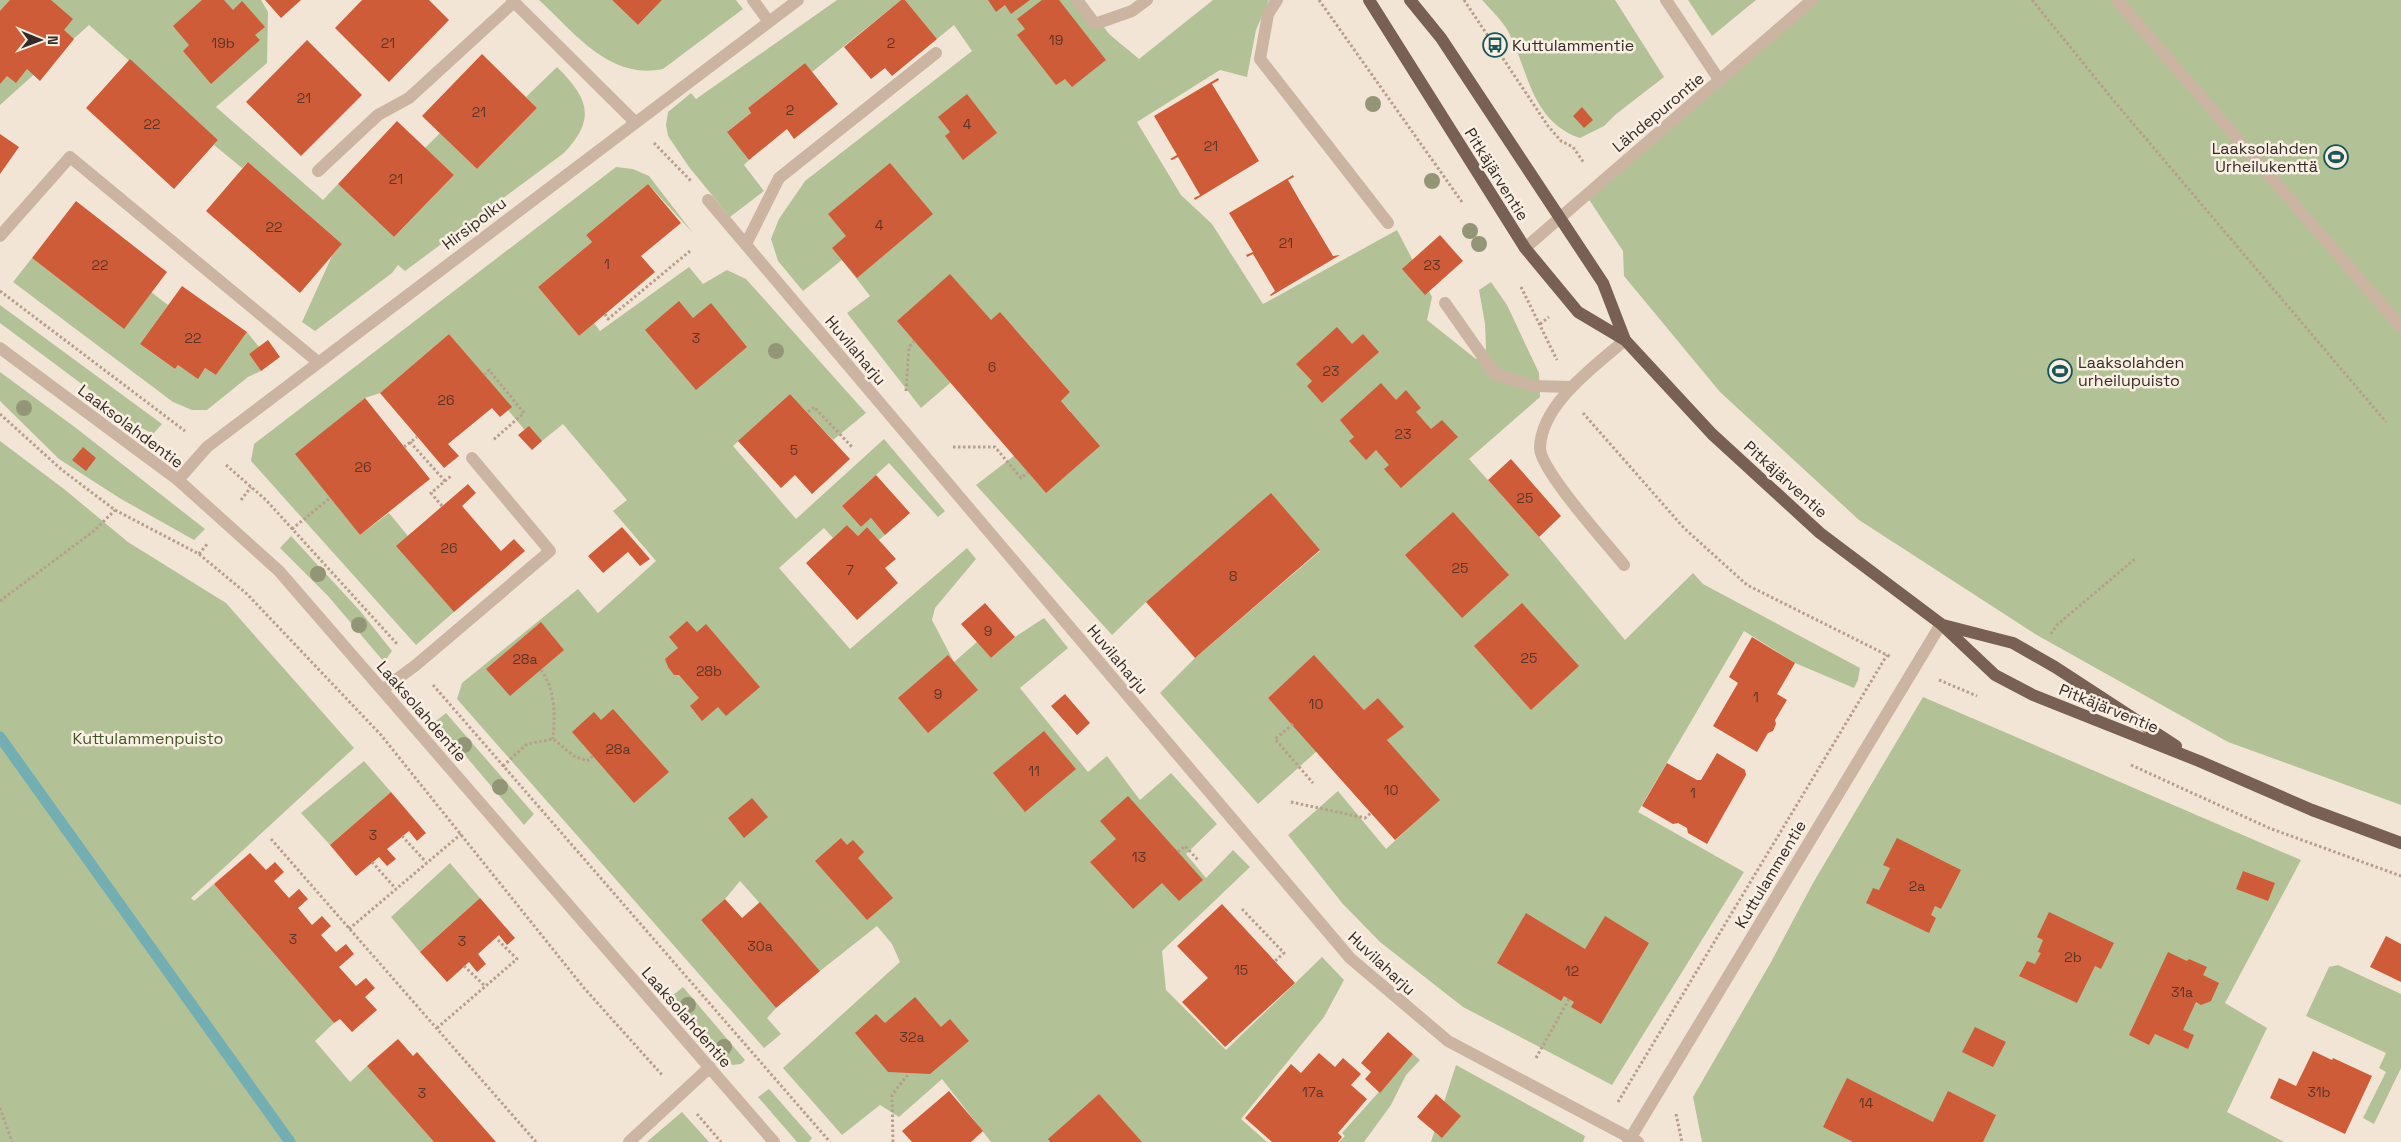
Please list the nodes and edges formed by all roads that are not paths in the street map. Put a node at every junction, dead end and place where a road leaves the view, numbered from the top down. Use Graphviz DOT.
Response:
graph roads {
  1 [pos="752,0"];
  2 [pos="798,0"];
  3 [pos="1077,0"];
  4 [pos="1147,0"];
  5 [pos="1277,0"];
  6 [pos="1369,0"];
  7 [pos="1410,0"];
  8 [pos="1666,0"];
  9 [pos="1812,0"];
  10 [pos="2117,0"];
  11 [pos="513,1"];
  12 [pos="768,22"];
  13 [pos="936,53"];
  14 [pos="1720,81"];
  15 [pos="635,122"];
  16 [pos="318,171"];
  17 [pos="708,200"];
  18 [pos="1561,217"];
  19 [pos="1388,223"];
  20 [pos="0,236"];
  21 [pos="746,244"];
  22 [pos="1525,248"];
  23 [pos="1444,303"];
  24 [pos="2401,327"];
  25 [pos="1625,340"];
  26 [pos="0,348"];
  27 [pos="318,362"];
  28 [pos="1571,387"];
  29 [pos="472,458"];
  30 [pos="178,480"];
  31 [pos="1624,565"];
  32 [pos="1941,624"];
  33 [pos="382,690"];
  34 [pos="2199,761"];
  35 [pos="2401,843"];
  36 [pos="710,1067"];
  37 [pos="1632,1141"];
  38 [pos="629,1142"];
  39 [pos="774,1142"];
  1 -- 12 [label="street"];
  2 -- 12 [label="street, Hirsipolku"];
  3 -- 4 [label="street"];
  5 -- 19 [label="street"];
  6 -- 22 [label="main road, Pitkäjärventie"];
  7 -- 18 [label="main road, Pitkäjärventie"];
  8 -- 14 [label="street"];
  9 -- 14 [label="street, Lähdepurontie"];
  10 -- 24 [label="street"];
  11 -- 15 [label="street"];
  11 -- 16 [label="street"];
  12 -- 15 [label="street, Hirsipolku"];
  13 -- 21 [label="street"];
  14 -- 18 [label="street, Lähdepurontie"];
  15 -- 27 [label="street, Hirsipolku"];
  17 -- 21 [label="street, Huvilaharju"];
  18 -- 22 [label="street, Lähdepurontie"];
  18 -- 25 [label="main road, Pitkäjärventie"];
  20 -- 27 [label="street"];
  21 -- 37 [label="street, Huvilaharju"];
  22 -- 25 [label="main road, Pitkäjärventie"];
  23 -- 28 [label="street"];
  25 -- 28 [label="street"];
  25 -- 32 [label="main road, Pitkäjärventie"];
  26 -- 30 [label="street, Laaksolahdentie"];
  27 -- 30 [label="street, Hirsipolku"];
  28 -- 31 [label="street"];
  29 -- 33 [label="street"];
  30 -- 33 [label="street, Laaksolahdentie"];
  32 -- 34 [label="main road, Pitkäjärventie"];
  32 -- 34 [label="main road, Pitkäjärventie"];
  32 -- 37 [label="street, Kuttulammentie"];
  33 -- 36 [label="street, Laaksolahdentie"];
  34 -- 35 [label="main road, Pitkäjärventie"];
  36 -- 38 [label="street"];
  36 -- 39 [label="street, Laaksolahdentie"];
}
